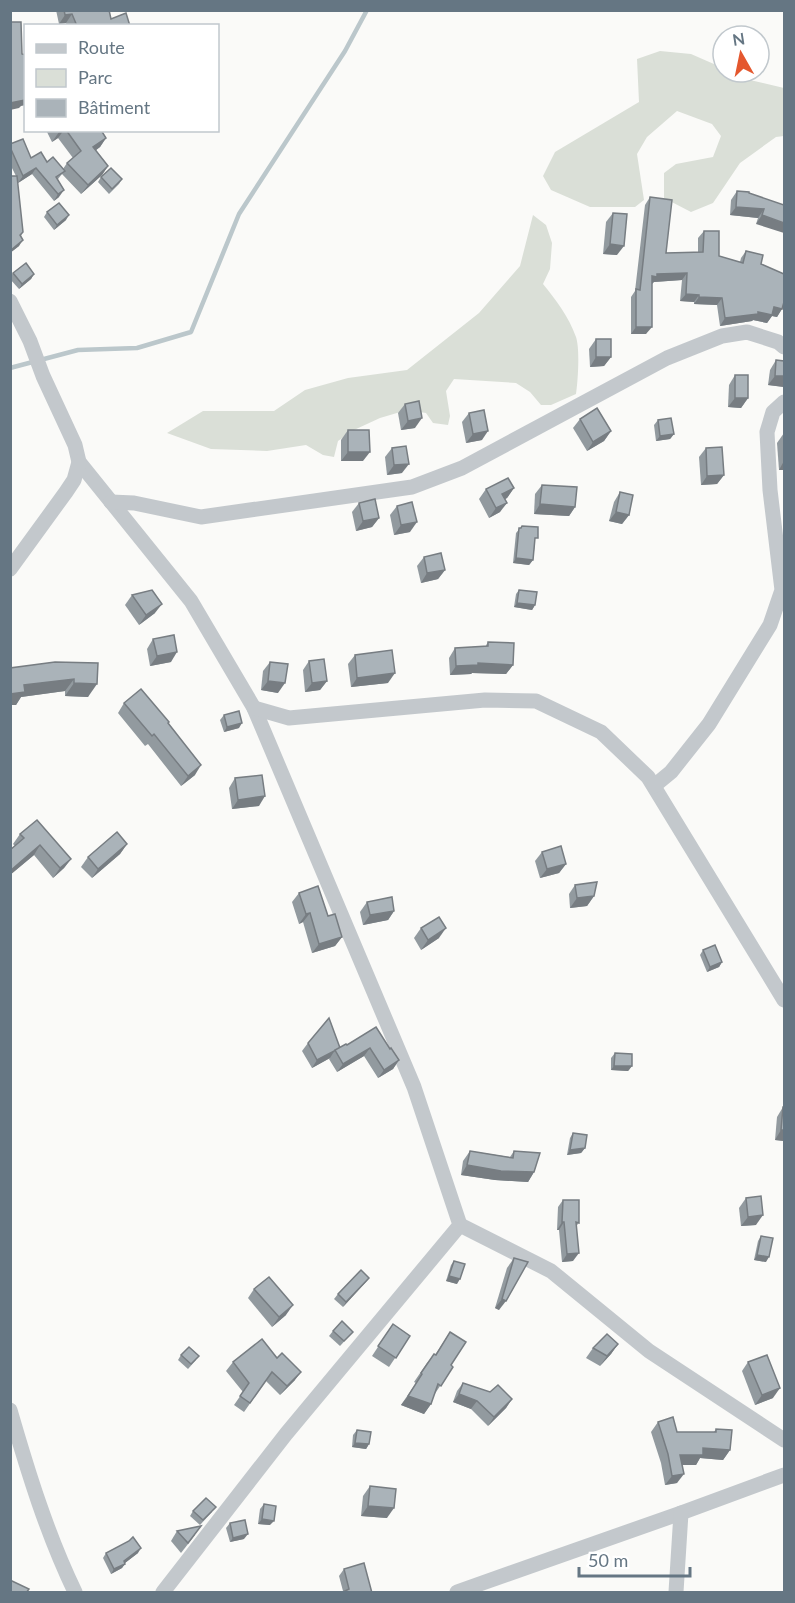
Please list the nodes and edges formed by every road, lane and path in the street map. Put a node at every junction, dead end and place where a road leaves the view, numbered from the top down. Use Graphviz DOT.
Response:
graph roads {
  1 [pos="10,301"];
  2 [pos="784,347"];
  3 [pos="784,402"];
  4 [pos="79,462"];
  5 [pos="111,502"];
  6 [pos="10,570"];
  7 [pos="254,708"];
  8 [pos="654,786"];
  9 [pos="784,1000"];
  10 [pos="460,1225"];
  11 [pos="10,1410"];
  12 [pos="784,1440"];
  13 [pos="784,1475"];
  14 [pos="681,1513"];
  15 [pos="75,1593"];
  16 [pos="163,1593"];
  17 [pos="457,1593"];
  18 [pos="676,1593"];
  1 -- 4 [label="street"];
  2 -- 5 [label="street"];
  3 -- 8 [label="street"];
  4 -- 5 [label="street"];
  4 -- 6 [label="street"];
  5 -- 7 [label="street"];
  7 -- 8 [label="street"];
  7 -- 10 [label="street"];
  8 -- 9 [label="street"];
  10 -- 12 [label="street"];
  10 -- 16 [label="street"];
  11 -- 15 [label="street"];
  13 -- 14 [label="street"];
  14 -- 17 [label="street"];
  14 -- 18 [label="street"];
}
